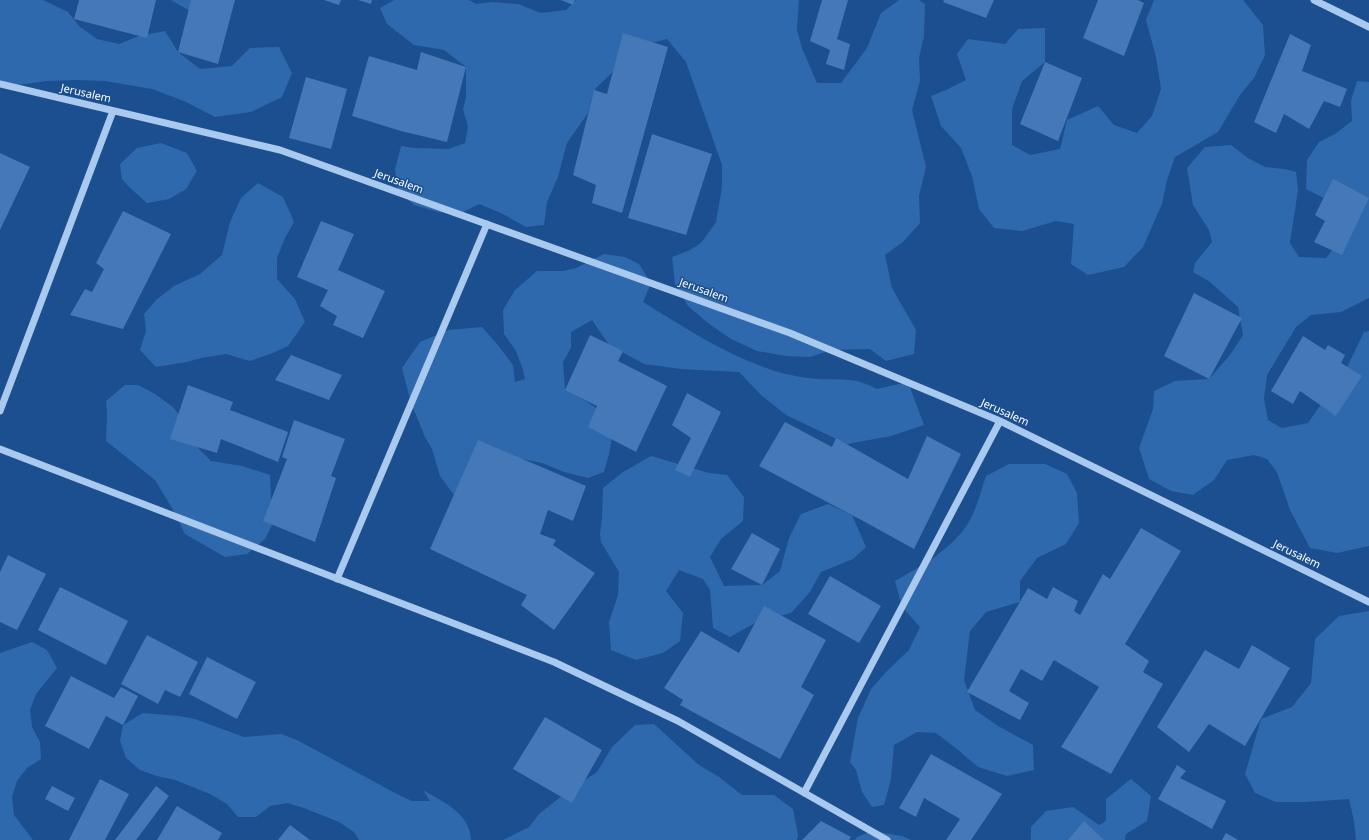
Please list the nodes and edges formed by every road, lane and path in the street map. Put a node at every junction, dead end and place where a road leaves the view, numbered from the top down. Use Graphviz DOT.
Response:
graph roads {
  1 [pos="1314,0"];
  2 [pos="1369,27"];
  3 [pos="0,84"];
  4 [pos="113,111"];
  5 [pos="487,224"];
  6 [pos="0,411"];
  7 [pos="1000,421"];
  8 [pos="0,449"];
  9 [pos="337,579"];
  10 [pos="1369,602"];
  11 [pos="804,793"];
  12 [pos="887,840"];
  1 -- 2 [label="street"];
  3 -- 4 [label="street, Jerusalem"];
  4 -- 5 [label="street, Jerusalem"];
  4 -- 6 [label="street"];
  5 -- 7 [label="street, Jerusalem"];
  5 -- 9 [label="street"];
  7 -- 10 [label="street, Jerusalem"];
  7 -- 11 [label="street"];
  8 -- 9 [label="street"];
  9 -- 11 [label="street"];
  11 -- 12 [label="street"];
}
